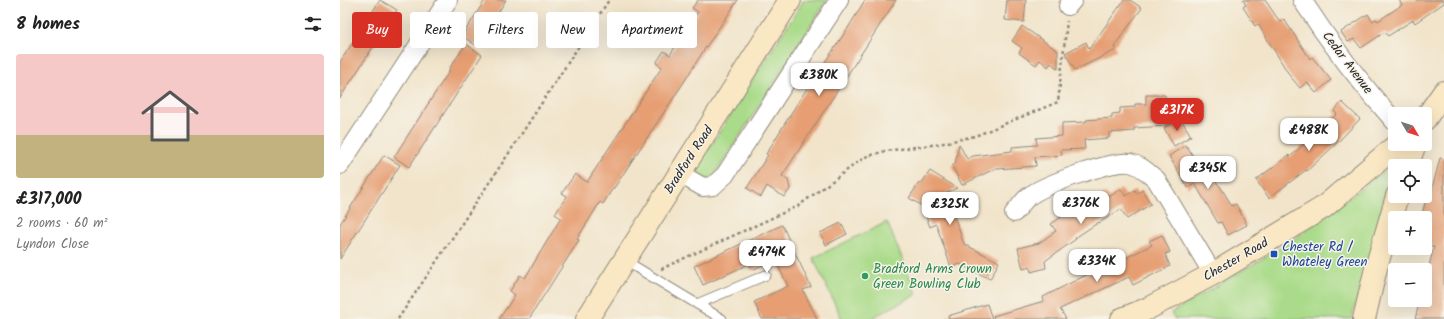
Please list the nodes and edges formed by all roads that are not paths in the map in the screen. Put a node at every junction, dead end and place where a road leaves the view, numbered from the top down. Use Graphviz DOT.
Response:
graph roads {
  1 [pos="448,0"];
  2 [pos="790,0"];
  3 [pos="838,0"];
  4 [pos="1302,0"];
  5 [pos="1444,92"];
  6 [pos="1432,110"];
  7 [pos="1388,114"];
  8 [pos="1390,151"];
  9 [pos="340,165"];
  10 [pos="680,174"];
  11 [pos="1395,203"];
  12 [pos="1014,214"];
  13 [pos="624,260"];
  14 [pos="1213,274"];
  15 [pos="766,276"];
  16 [pos="697,304"];
  17 [pos="1152,314"];
  18 [pos="587,319"];
  19 [pos="722,319"];
  20 [pos="1122,319"];
  21 [pos="1364,319"];
  1 -- 9 [label="street"];
  2 -- 10 [label="main road, Bradford Road"];
  3 -- 10 [label="street"];
  4 -- 7 [label="street, Cedar Avenue"];
  5 -- 6 [label="main road"];
  8 -- 14 [label="main road, Chester Road"];
  10 -- 13 [label="main road, Bradford Road"];
  11 -- 21 [label="main road"];
  12 -- 14 [label="street"];
  13 -- 16 [label="lane"];
  13 -- 18 [label="main road, Bradford Road"];
  14 -- 17 [label="main road, Chester Road"];
  15 -- 16 [label="lane"];
  16 -- 19 [label="lane"];
  17 -- 20 [label="main road, Chester Road"];
}
